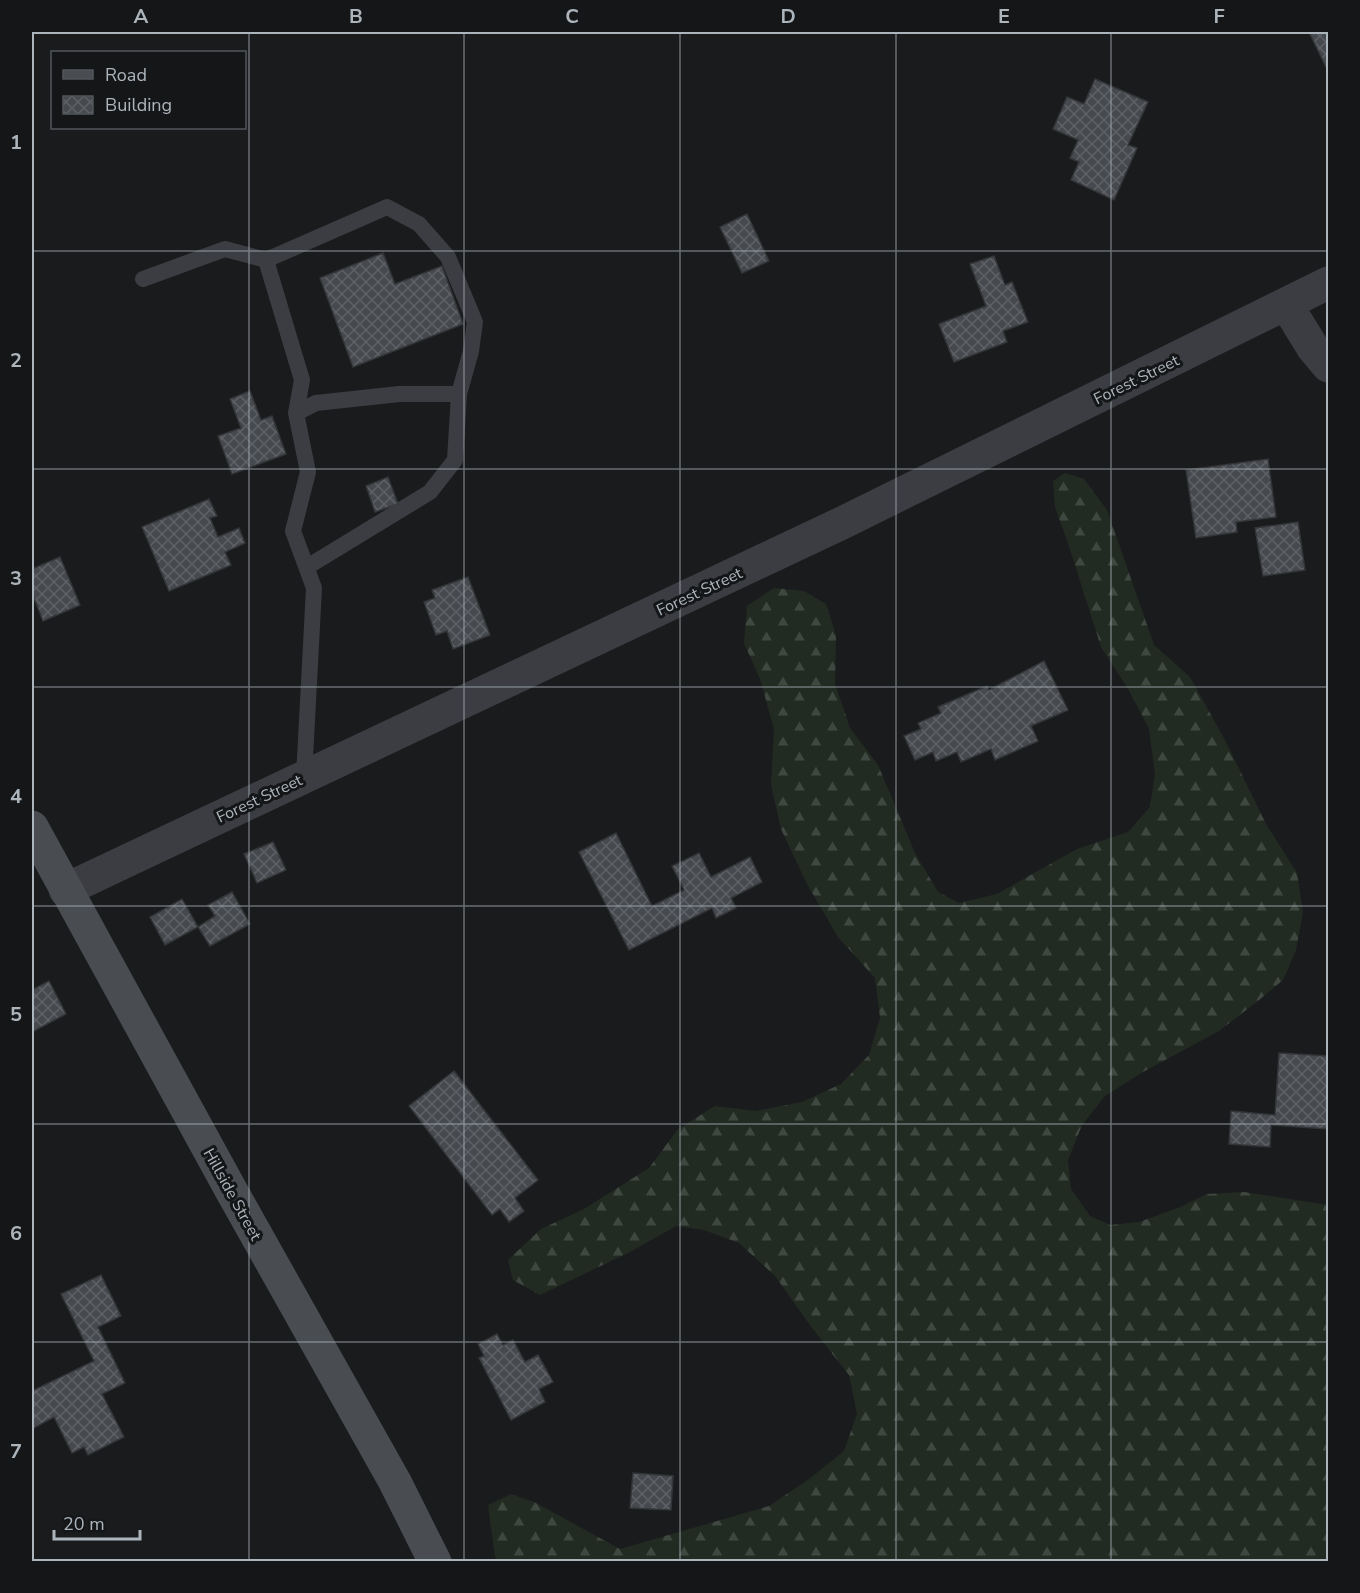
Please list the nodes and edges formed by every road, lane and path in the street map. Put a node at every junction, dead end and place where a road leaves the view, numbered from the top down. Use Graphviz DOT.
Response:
graph roads {
  1 [pos="266,260"];
  2 [pos="143,279"];
  3 [pos="1329,283"];
  4 [pos="1287,304"];
  5 [pos="1329,366"];
  6 [pos="459,394"];
  7 [pos="296,413"];
  8 [pos="307,567"];
  9 [pos="304,777"];
  10 [pos="32,827"];
  11 [pos="65,890"];
  12 [pos="435,1562"];
  1 -- 2 [label="lane"];
  1 -- 6 [label="lane"];
  1 -- 7 [label="lane"];
  3 -- 4 [label="street, Forest Street"];
  4 -- 5 [label="street"];
  4 -- 9 [label="street, Forest Street"];
  6 -- 7 [label="lane"];
  6 -- 8 [label="lane"];
  7 -- 8 [label="lane"];
  8 -- 9 [label="lane"];
  9 -- 11 [label="street, Forest Street"];
  10 -- 11 [label="street, Hillside Street"];
  11 -- 12 [label="street, Hillside Street"];
}
